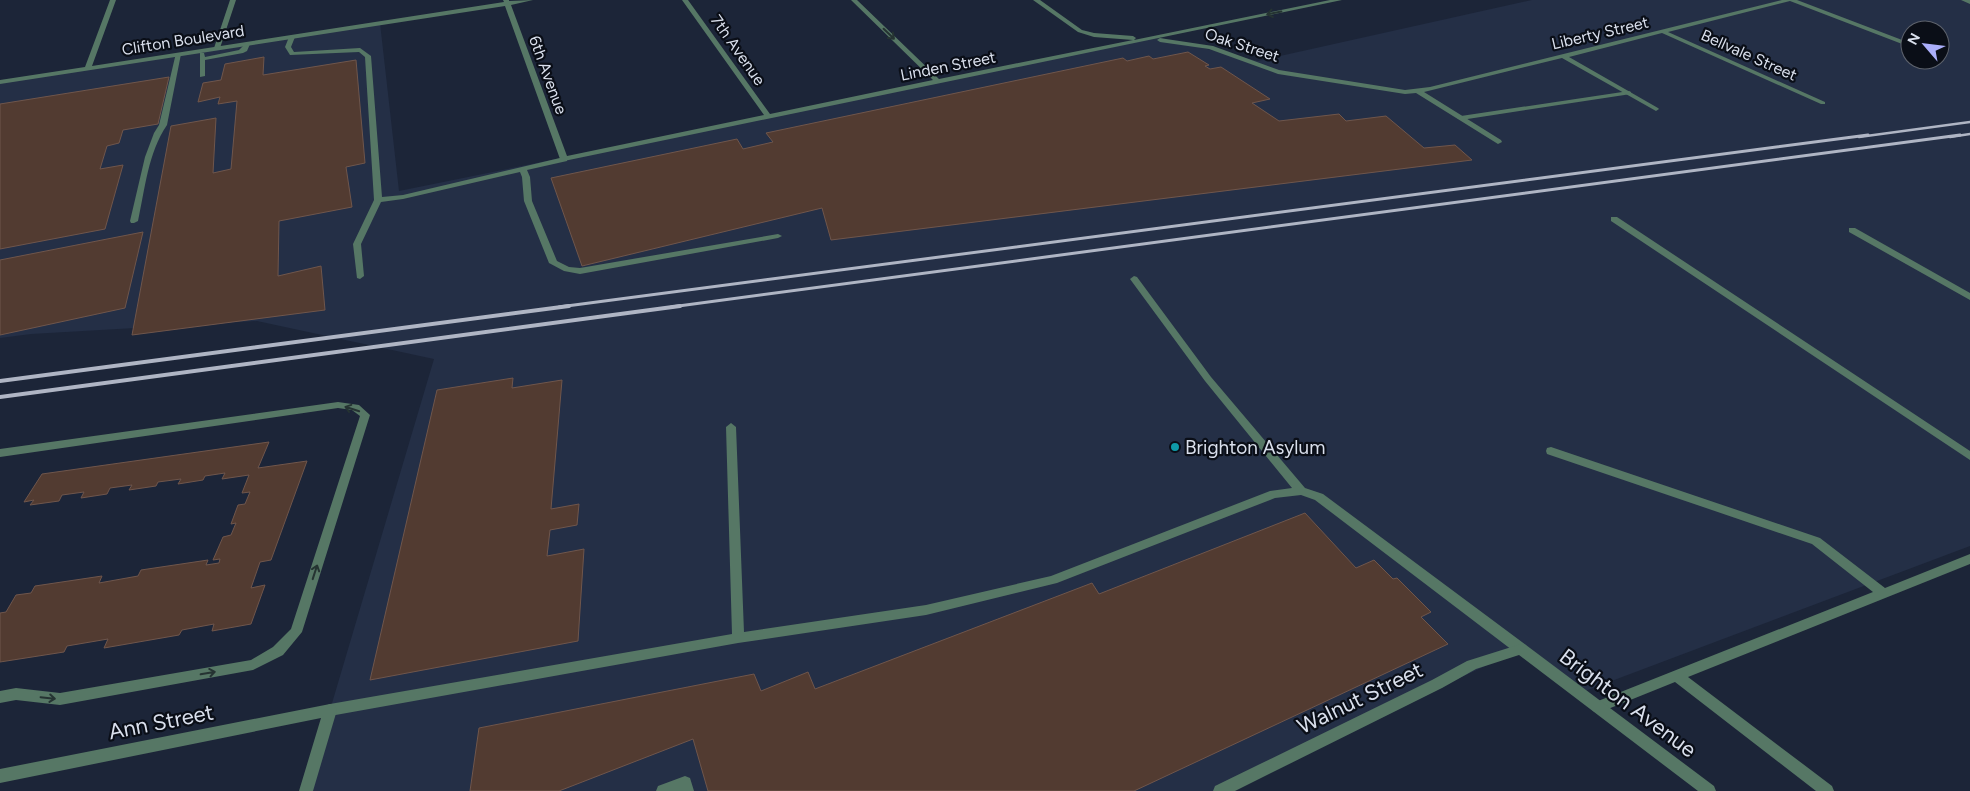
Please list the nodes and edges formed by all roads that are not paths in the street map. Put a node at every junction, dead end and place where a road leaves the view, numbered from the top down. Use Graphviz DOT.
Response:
graph roads {
  1 [pos="113,0"];
  2 [pos="233,0"];
  3 [pos="530,0"];
  4 [pos="685,0"];
  5 [pos="854,0"];
  6 [pos="1036,0"];
  7 [pos="1293,0"];
  8 [pos="1339,0"];
  9 [pos="1790,0"];
  10 [pos="1964,0"];
  11 [pos="507,2"];
  12 [pos="1970,2"];
  13 [pos="1306,7"];
  14 [pos="1664,32"];
  15 [pos="292,37"];
  16 [pos="1146,39"];
  17 [pos="1900,42"];
  18 [pos="247,44"];
  19 [pos="217,48"];
  20 [pos="202,51"];
  21 [pos="178,54"];
  22 [pos="1563,56"];
  23 [pos="202,60"];
  24 [pos="88,68"];
  25 [pos="202,76"];
  26 [pos="0,82"];
  27 [pos="938,82"];
  28 [pos="1418,91"];
  29 [pos="1629,93"];
  30 [pos="1822,103"];
  31 [pos="1656,109"];
  32 [pos="768,116"];
  33 [pos="1461,118"];
  34 [pos="1498,142"];
  35 [pos="564,159"];
  36 [pos="523,168"];
  37 [pos="378,200"];
  38 [pos="1614,218"];
  39 [pos="134,221"];
  40 [pos="1852,230"];
  41 [pos="778,236"];
  42 [pos="360,276"];
  43 [pos="1134,279"];
  44 [pos="1970,297"];
  45 [pos="731,427"];
  46 [pos="1551,451"];
  47 [pos="0,453"];
  48 [pos="1970,456"];
  49 [pos="1301,491"];
  50 [pos="1970,558"];
  51 [pos="1883,594"];
  52 [pos="738,638"];
  53 [pos="1521,649"];
  54 [pos="1677,676"];
  55 [pos="0,697"];
  56 [pos="1598,707"];
  57 [pos="330,710"];
  58 [pos="0,776"];
  59 [pos="686,787"];
  60 [pos="306,791"];
  61 [pos="663,791"];
  62 [pos="1220,791"];
  63 [pos="1709,791"];
  64 [pos="1827,791"];
  1 -- 24 [label="street"];
  2 -- 19 [label="street"];
  3 -- 11 [label="street, Clifton Boulevard"];
  4 -- 32 [label="street, 7th Avenue"];
  5 -- 27 [label="street, one-way"];
  6 -- 16 [label="street, Oak Street"];
  7 -- 13 [label="street"];
  8 -- 13 [label="street, Linden Street"];
  9 -- 14 [label="street, Liberty Street"];
  9 -- 17 [label="street"];
  10 -- 12 [label="street"];
  11 -- 15 [label="street, Clifton Boulevard"];
  11 -- 35 [label="street, 6th Avenue"];
  13 -- 16 [label="street, Linden Street, one-way"];
  14 -- 22 [label="street, Liberty Street"];
  14 -- 30 [label="street, Bellvale Street"];
  15 -- 18 [label="street, Clifton Boulevard"];
  15 -- 37 [label="street"];
  16 -- 27 [label="street, Linden Street"];
  16 -- 28 [label="street, Oak Street"];
  18 -- 19 [label="street, Clifton Boulevard"];
  18 -- 23 [label="street"];
  19 -- 20 [label="street, Clifton Boulevard"];
  20 -- 21 [label="street, Clifton Boulevard"];
  20 -- 23 [label="street"];
  21 -- 24 [label="street, Clifton Boulevard"];
  21 -- 39 [label="street"];
  22 -- 28 [label="street, Liberty Street"];
  22 -- 29 [label="street"];
  23 -- 25 [label="street"];
  24 -- 26 [label="street, Clifton Boulevard"];
  27 -- 32 [label="street, Linden Street"];
  28 -- 33 [label="street"];
  29 -- 31 [label="street"];
  29 -- 33 [label="street"];
  32 -- 35 [label="street, Linden Street"];
  33 -- 34 [label="street"];
  35 -- 36 [label="street, Linden Street"];
  36 -- 37 [label="street, Linden Street"];
  36 -- 41 [label="street"];
  37 -- 42 [label="street"];
  38 -- 48 [label="street"];
  40 -- 44 [label="street"];
  43 -- 49 [label="street"];
  45 -- 52 [label="street"];
  46 -- 51 [label="street"];
  55 -- 47 [label="street, one-way"];
  49 -- 52 [label="street, Ann Street"];
  49 -- 53 [label="street, Brighton Avenue"];
  50 -- 51 [label="street"];
  51 -- 54 [label="street"];
  52 -- 57 [label="street, Ann Street"];
  53 -- 56 [label="street, Brighton Avenue"];
  53 -- 62 [label="street, Walnut Street"];
  54 -- 56 [label="street"];
  54 -- 64 [label="street"];
  56 -- 63 [label="street, Brighton Avenue"];
  57 -- 58 [label="street, Ann Street"];
  57 -- 60 [label="street"];
  59 -- 61 [label="street"];
}
